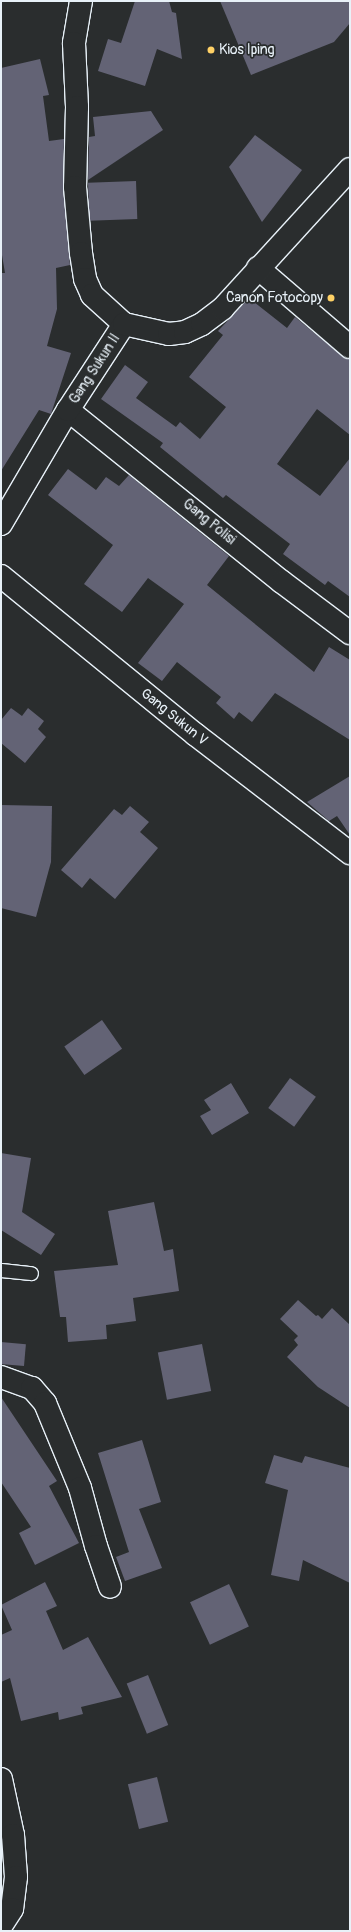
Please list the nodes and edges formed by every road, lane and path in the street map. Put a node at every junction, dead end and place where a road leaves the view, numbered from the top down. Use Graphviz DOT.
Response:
graph roads {
  1 [pos="81,1"];
  2 [pos="350,169"];
  3 [pos="258,268"];
  4 [pos="124,324"];
  5 [pos="350,347"];
  6 [pos="68,410"];
  7 [pos="1,524"];
  8 [pos="1,576"];
  9 [pos="350,633"];
  10 [pos="350,853"];
  11 [pos="1,1270"];
  12 [pos="31,1273"];
  13 [pos="1,1377"];
  14 [pos="110,1587"];
  15 [pos="1,1779"];
  16 [pos="1,1926"];
  1 -- 4 [label="street"];
  2 -- 3 [label="street, Gang Sukun II"];
  3 -- 4 [label="street, Gang Sukun II"];
  3 -- 5 [label="street"];
  4 -- 6 [label="street, Gang Sukun II"];
  6 -- 7 [label="street, Gang Sukun II"];
  6 -- 9 [label="street, Gang Polisi"];
  8 -- 10 [label="street, Gang Sukun V"];
  11 -- 12 [label="lane"];
  13 -- 14 [label="street"];
  15 -- 16 [label="street"];
}
